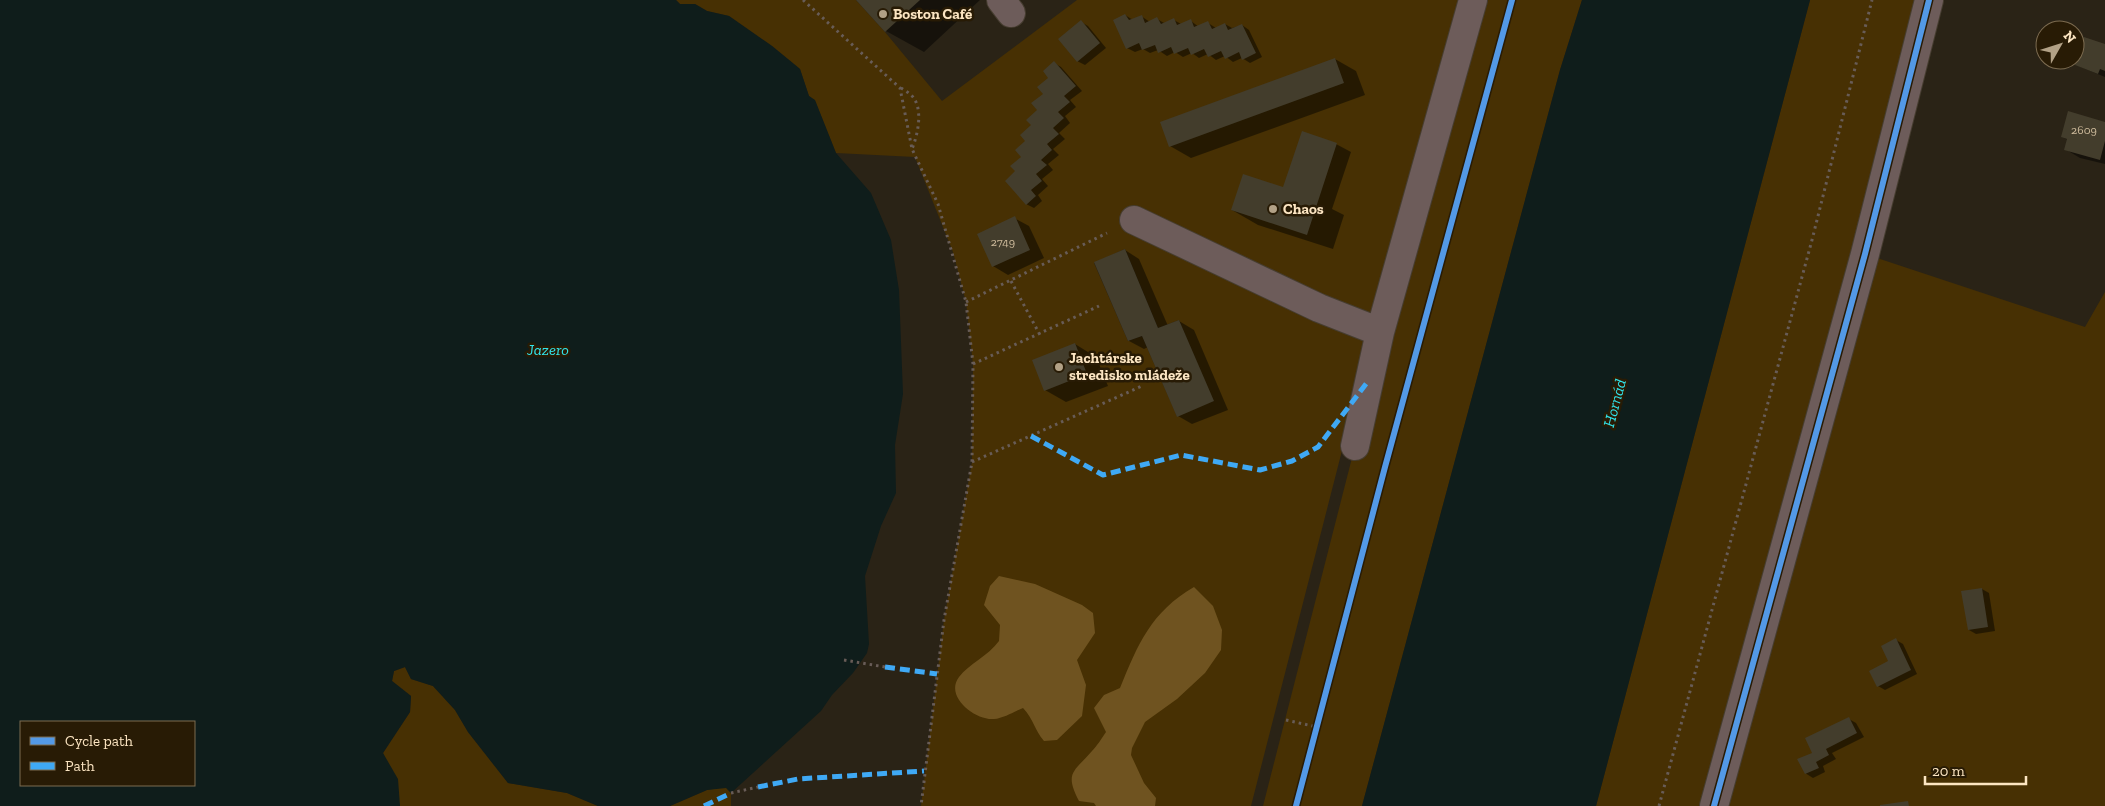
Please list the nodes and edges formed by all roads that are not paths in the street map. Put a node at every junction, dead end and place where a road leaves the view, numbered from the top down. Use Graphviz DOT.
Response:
graph roads {
  1 [pos="1473,0"];
  2 [pos="1929,0"];
  3 [pos="1134,220"];
  4 [pos="1380,332"];
  5 [pos="1355,446"];
  6 [pos="1714,806"];
  1 -- 4 [label="lane"];
  2 -- 6 [label="lane"];
  3 -- 4 [label="lane"];
  4 -- 5 [label="lane"];
}
